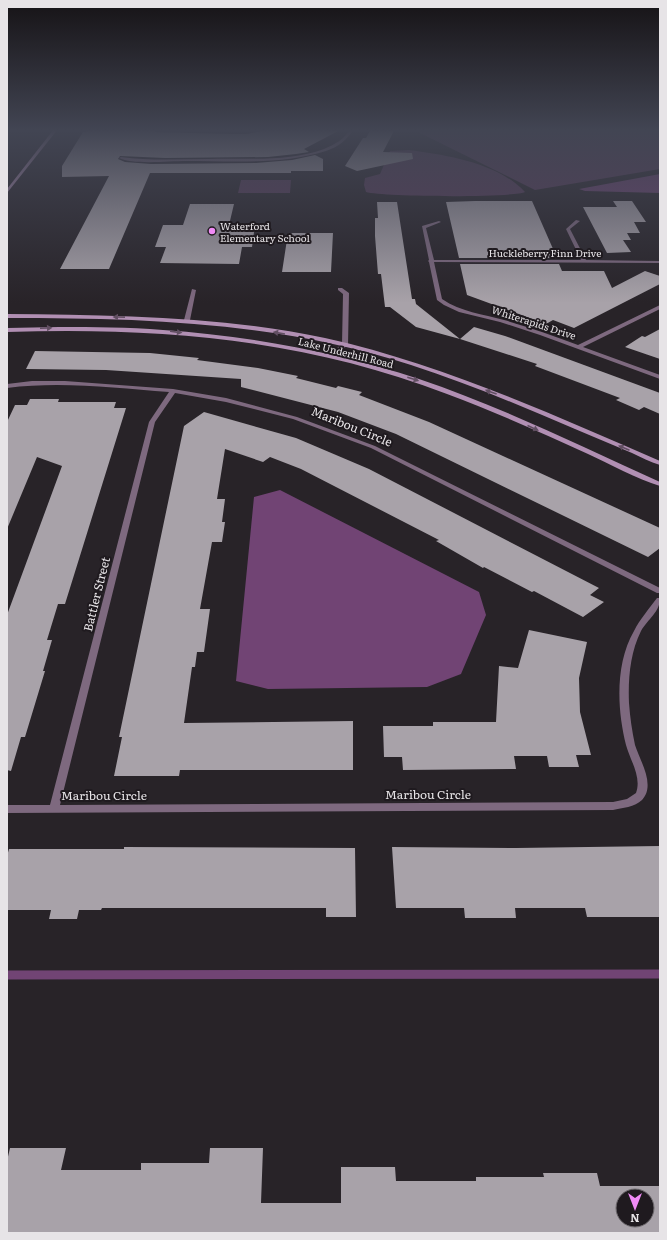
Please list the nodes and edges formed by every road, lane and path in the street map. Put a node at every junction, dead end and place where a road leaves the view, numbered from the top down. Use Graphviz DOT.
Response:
graph roads {
  1 [pos="578,221"];
  2 [pos="439,222"];
  3 [pos="430,261"];
  4 [pos="584,261"];
  5 [pos="660,262"];
  6 [pos="340,289"];
  7 [pos="194,290"];
  8 [pos="660,307"];
  9 [pos="7,316"];
  10 [pos="187,320"];
  11 [pos="7,330"];
  12 [pos="345,345"];
  13 [pos="580,346"];
  14 [pos="331,356"];
  15 [pos="660,377"];
  16 [pos="7,386"];
  17 [pos="173,391"];
  18 [pos="660,463"];
  19 [pos="660,484"];
  20 [pos="660,591"];
  21 [pos="660,600"];
  22 [pos="7,809"];
  23 [pos="54,809"];
  1 -- 4 [label="street"];
  2 -- 3 [label="street, Whiterapids Drive"];
  3 -- 4 [label="street, Huckleberry Finn Drive"];
  3 -- 13 [label="street, Whiterapids Drive"];
  4 -- 5 [label="street, Huckleberry Finn Drive"];
  6 -- 12 [label="street"];
  7 -- 10 [label="street"];
  8 -- 13 [label="street"];
  10 -- 9 [label="street, Lake Underhill Road, one-way"];
  12 -- 10 [label="street, Lake Underhill Road, one-way"];
  11 -- 14 [label="street, Lake Underhill Road, one-way"];
  12 -- 14 [label="street"];
  18 -- 12 [label="street, Lake Underhill Road, one-way"];
  13 -- 15 [label="street, Whiterapids Drive"];
  14 -- 19 [label="street, Lake Underhill Road, one-way"];
  16 -- 17 [label="street, Maribou Circle"];
  17 -- 20 [label="street, Maribou Circle"];
  17 -- 23 [label="street, Battler Street"];
  21 -- 23 [label="street, Maribou Circle"];
  22 -- 23 [label="street, Maribou Circle"];
}
